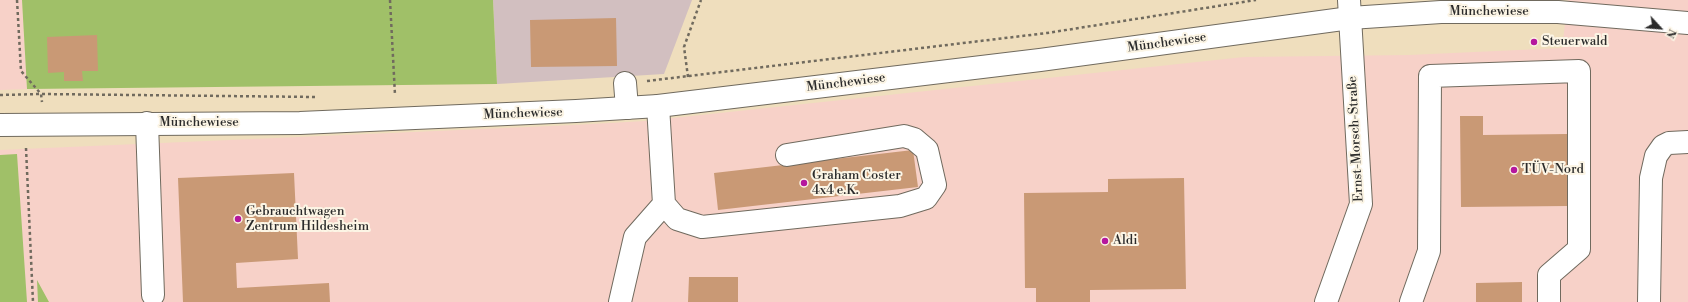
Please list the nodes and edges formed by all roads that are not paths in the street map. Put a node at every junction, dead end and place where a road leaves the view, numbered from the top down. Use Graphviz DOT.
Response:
graph roads {
  1 [pos="1349,9"];
  2 [pos="1688,23"];
  3 [pos="625,83"];
  4 [pos="658,106"];
  5 [pos="626,108"];
  6 [pos="147,123"];
  7 [pos="0,125"];
  8 [pos="1688,142"];
  9 [pos="787,154"];
  10 [pos="664,204"];
  11 [pos="153,295"];
  12 [pos="620,302"];
  13 [pos="1326,302"];
  14 [pos="1412,302"];
  15 [pos="1549,302"];
  16 [pos="1649,302"];
  1 -- 2 [label="main road, Münchewiese"];
  1 -- 4 [label="main road, Münchewiese"];
  1 -- 13 [label="main road, Ernst-Morsch-Straße"];
  3 -- 5 [label="main road"];
  4 -- 5 [label="main road, Münchewiese"];
  4 -- 10 [label="main road"];
  5 -- 6 [label="main road, Münchewiese"];
  6 -- 7 [label="main road, Münchewiese"];
  6 -- 11 [label="main road"];
  8 -- 16 [label="main road"];
  9 -- 10 [label="main road"];
  10 -- 12 [label="main road"];
  14 -- 15 [label="main road"];
}
